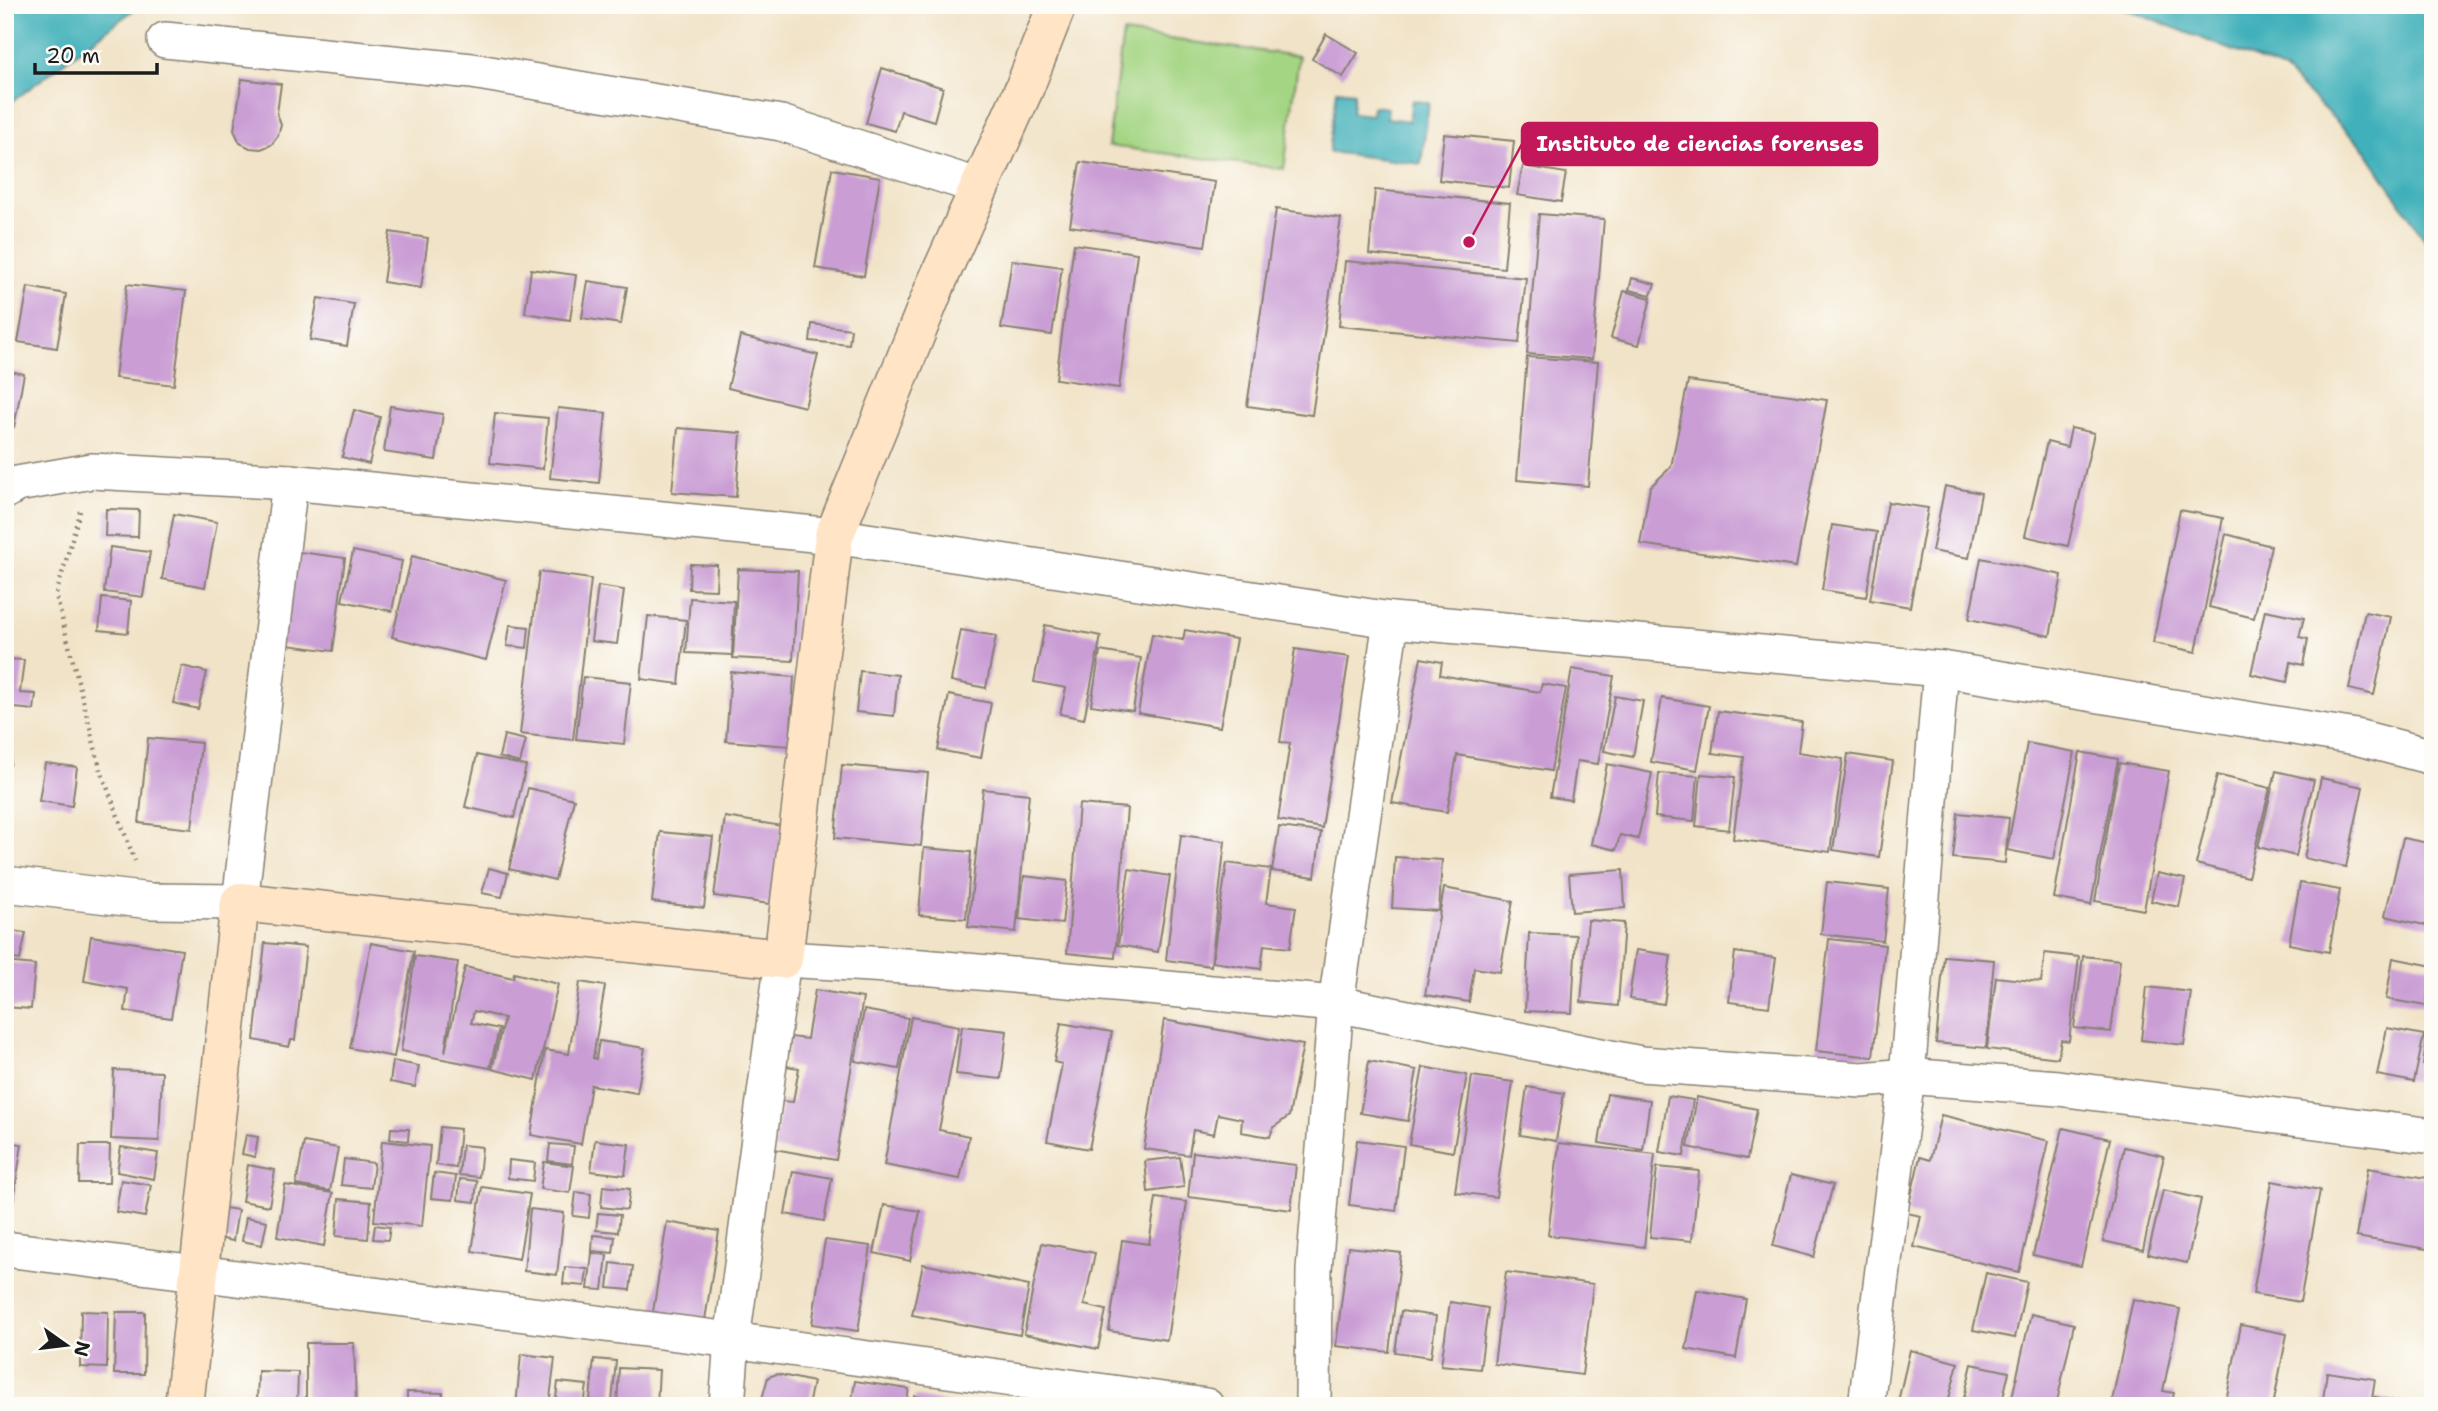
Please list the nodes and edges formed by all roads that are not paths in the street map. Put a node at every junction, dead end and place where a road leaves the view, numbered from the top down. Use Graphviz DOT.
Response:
graph roads {
  1 [pos="1057,5"];
  2 [pos="165,40"];
  3 [pos="980,187"];
  4 [pos="290,482"];
  5 [pos="5,491"];
  6 [pos="834,536"];
  7 [pos="1391,620"];
  8 [pos="1941,669"];
  9 [pos="2433,757"];
  10 [pos="5,884"];
  11 [pos="240,902"];
  12 [pos="783,959"];
  13 [pos="1336,1004"];
  14 [pos="1907,1076"];
  15 [pos="2433,1136"];
  16 [pos="5,1248"];
  17 [pos="197,1274"];
  18 [pos="732,1340"];
  19 [pos="184,1406"];
  20 [pos="727,1406"];
  21 [pos="1206,1406"];
  22 [pos="1313,1406"];
  23 [pos="1866,1406"];
  1 -- 3 [label="street"];
  2 -- 3 [label="street"];
  3 -- 6 [label="street"];
  4 -- 5 [label="street"];
  4 -- 6 [label="street"];
  4 -- 11 [label="street"];
  6 -- 7 [label="street"];
  6 -- 12 [label="street"];
  7 -- 8 [label="street"];
  7 -- 13 [label="street"];
  8 -- 9 [label="street"];
  8 -- 14 [label="street"];
  10 -- 11 [label="street"];
  11 -- 12 [label="street"];
  11 -- 17 [label="street"];
  12 -- 13 [label="street"];
  12 -- 18 [label="street"];
  13 -- 14 [label="street"];
  13 -- 22 [label="street"];
  14 -- 15 [label="street"];
  14 -- 23 [label="street"];
  16 -- 17 [label="street"];
  17 -- 18 [label="street"];
  17 -- 19 [label="street"];
  18 -- 20 [label="street"];
  18 -- 21 [label="street"];
}
